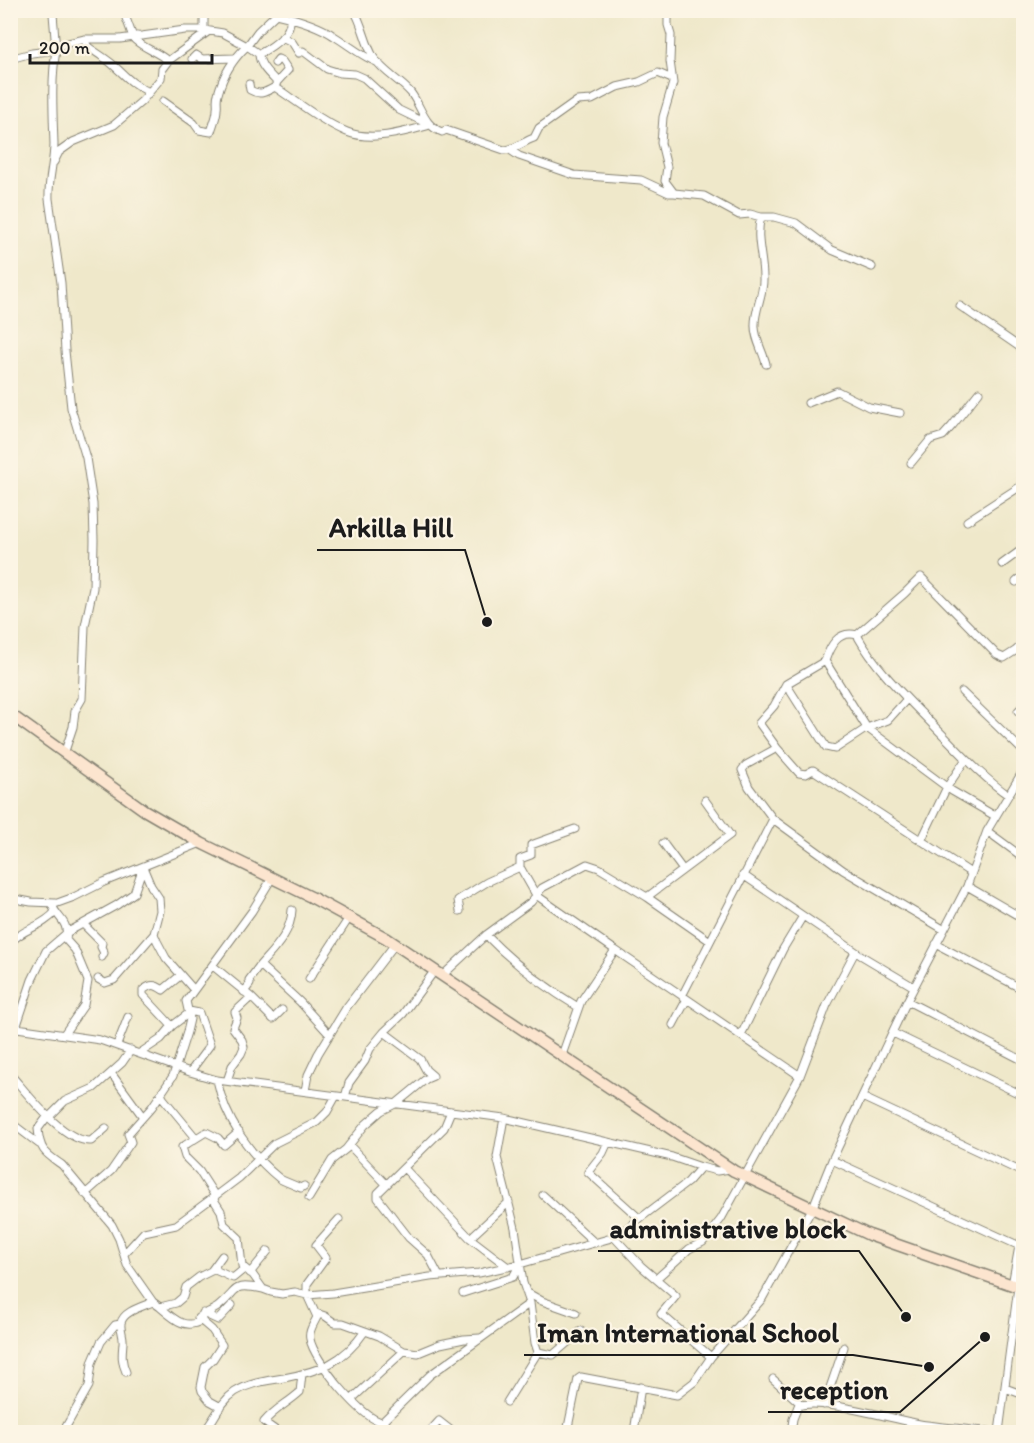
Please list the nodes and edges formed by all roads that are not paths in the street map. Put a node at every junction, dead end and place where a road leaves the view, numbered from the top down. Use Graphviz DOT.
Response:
graph roads {
  1 [pos="55,10"];
  2 [pos="123,10"];
  3 [pos="204,10"];
  4 [pos="354,10"];
  5 [pos="668,10"];
  6 [pos="278,12"];
  7 [pos="290,18"];
  8 [pos="206,31"];
  9 [pos="135,37"];
  10 [pos="282,37"];
  11 [pos="85,39"];
  12 [pos="247,46"];
  13 [pos="56,50"];
  14 [pos="260,54"];
  15 [pos="192,58"];
  16 [pos="234,58"];
  17 [pos="10,59"];
  18 [pos="168,61"];
  19 [pos="275,63"];
  20 [pos="378,63"];
  21 [pos="672,79"];
  22 [pos="249,84"];
  23 [pos="276,85"];
  24 [pos="149,92"];
  25 [pos="163,101"];
  26 [pos="430,126"];
  27 [pos="510,150"];
  28 [pos="52,167"];
  29 [pos="674,193"];
  30 [pos="761,217"];
  31 [pos="872,267"];
  32 [pos="960,306"];
  33 [pos="1023,350"];
  34 [pos="766,364"];
  35 [pos="979,392"];
  36 [pos="808,403"];
  37 [pos="900,413"];
  38 [pos="911,463"];
  39 [pos="1023,484"];
  40 [pos="967,521"];
  41 [pos="1023,548"];
  42 [pos="1002,564"];
  43 [pos="1023,575"];
  44 [pos="1016,582"];
  45 [pos="857,635"];
  46 [pos="1023,643"];
  47 [pos="825,661"];
  48 [pos="786,684"];
  49 [pos="962,692"];
  50 [pos="907,699"];
  51 [pos="10,714"];
  52 [pos="867,728"];
  53 [pos="777,748"];
  54 [pos="65,751"];
  55 [pos="1023,752"];
  56 [pos="966,759"];
  57 [pos="1023,772"];
  58 [pos="947,787"];
  59 [pos="1008,795"];
  60 [pos="705,800"];
  61 [pos="995,816"];
  62 [pos="773,819"];
  63 [pos="575,829"];
  64 [pos="987,831"];
  65 [pos="921,841"];
  66 [pos="201,843"];
  67 [pos="663,843"];
  68 [pos="1023,858"];
  69 [pos="143,867"];
  70 [pos="520,867"];
  71 [pos="683,870"];
  72 [pos="971,873"];
  73 [pos="744,875"];
  74 [pos="272,878"];
  75 [pos="967,886"];
  76 [pos="536,895"];
  77 [pos="647,897"];
  78 [pos="10,898"];
  79 [pos="55,903"];
  80 [pos="292,910"];
  81 [pos="460,911"];
  82 [pos="55,912"];
  83 [pos="803,916"];
  84 [pos="349,918"];
  85 [pos="1023,919"];
  86 [pos="83,924"];
  87 [pos="943,929"];
  88 [pos="68,932"];
  89 [pos="154,934"];
  90 [pos="486,935"];
  91 [pos="710,941"];
  92 [pos="10,943"];
  93 [pos="395,944"];
  94 [pos="936,944"];
  95 [pos="615,950"];
  96 [pos="855,952"];
  97 [pos="102,957"];
  98 [pos="260,965"];
  99 [pos="213,966"];
  100 [pos="439,972"];
  101 [pos="181,975"];
  102 [pos="98,979"];
  103 [pos="309,979"];
  104 [pos="914,987"];
  105 [pos="194,990"];
  106 [pos="1023,990"];
  107 [pos="244,992"];
  108 [pos="685,997"];
  109 [pos="251,998"];
  110 [pos="907,1001"];
  111 [pos="578,1007"];
  112 [pos="282,1010"];
  113 [pos="189,1012"];
  114 [pos="128,1017"];
  115 [pos="673,1025"];
  116 [pos="171,1026"];
  117 [pos="13,1028"];
  118 [pos="384,1032"];
  119 [pos="893,1033"];
  120 [pos="64,1034"];
  121 [pos="330,1035"];
  122 [pos="741,1035"];
  123 [pos="117,1046"];
  124 [pos="131,1050"];
  125 [pos="140,1053"];
  126 [pos="562,1055"];
  127 [pos="1023,1061"];
  128 [pos="176,1066"];
  129 [pos="190,1072"];
  130 [pos="111,1073"];
  131 [pos="10,1074"];
  132 [pos="800,1076"];
  133 [pos="217,1080"];
  134 [pos="227,1081"];
  135 [pos="304,1091"];
  136 [pos="161,1093"];
  137 [pos="336,1095"];
  138 [pos="1023,1095"];
  139 [pos="345,1097"];
  140 [pos="862,1097"];
  141 [pos="397,1103"];
  142 [pos="451,1111"];
  143 [pos="49,1116"];
  144 [pos="143,1117"];
  145 [pos="504,1118"];
  146 [pos="10,1122"];
  147 [pos="106,1128"];
  148 [pos="240,1132"];
  149 [pos="196,1138"];
  150 [pos="608,1142"];
  151 [pos="40,1145"];
  152 [pos="349,1145"];
  153 [pos="258,1158"];
  154 [pos="832,1160"];
  155 [pos="700,1167"];
  156 [pos="404,1168"];
  157 [pos="730,1169"];
  158 [pos="1023,1173"];
  159 [pos="745,1175"];
  160 [pos="386,1184"];
  161 [pos="304,1186"];
  162 [pos="85,1194"];
  163 [pos="543,1195"];
  164 [pos="215,1196"];
  165 [pos="309,1198"];
  166 [pos="509,1202"];
  167 [pos="813,1207"];
  168 [pos="639,1218"];
  169 [pos="339,1219"];
  170 [pos="613,1236"];
  171 [pos="1023,1236"];
  172 [pos="470,1238"];
  173 [pos="595,1243"];
  174 [pos="1021,1247"];
  175 [pos="268,1251"];
  176 [pos="124,1254"];
  177 [pos="222,1256"];
  178 [pos="520,1264"];
  179 [pos="508,1267"];
  180 [pos="211,1271"];
  181 [pos="247,1271"];
  182 [pos="439,1276"];
  183 [pos="656,1279"];
  184 [pos="1018,1287"];
  185 [pos="263,1289"];
  186 [pos="526,1292"];
  187 [pos="463,1293"];
  188 [pos="307,1295"];
  189 [pos="153,1302"];
  190 [pos="530,1304"];
  191 [pos="232,1305"];
  192 [pos="160,1307"];
  193 [pos="316,1312"];
  194 [pos="576,1313"];
  195 [pos="203,1317"];
  196 [pos="121,1324"];
  197 [pos="365,1331"];
  198 [pos="581,1331"];
  199 [pos="480,1338"];
  200 [pos="844,1347"];
  201 [pos="404,1351"];
  202 [pos="538,1352"];
  203 [pos="711,1357"];
  204 [pos="326,1367"];
  205 [pos="126,1372"];
  206 [pos="302,1374"];
  207 [pos="773,1379"];
  208 [pos="641,1388"];
  209 [pos="1005,1388"];
  210 [pos="1023,1395"];
  211 [pos="352,1399"];
  212 [pos="507,1402"];
  213 [pos="824,1404"];
  214 [pos="802,1405"];
  215 [pos="221,1407"];
  216 [pos="383,1422"];
  217 [pos="63,1432"];
  218 [pos="204,1432"];
  219 [pos="278,1432"];
  220 [pos="372,1432"];
  221 [pos="392,1432"];
  222 [pos="429,1432"];
  223 [pos="453,1432"];
  224 [pos="567,1432"];
  225 [pos="634,1432"];
  226 [pos="791,1432"];
  227 [pos="998,1432"];
  1 -- 13 [label="street"];
  2 -- 9 [label="street"];
  3 -- 8 [label="street"];
  4 -- 20 [label="street"];
  5 -- 21 [label="street"];
  6 -- 7 [label="street"];
  6 -- 12 [label="street"];
  7 -- 10 [label="street"];
  7 -- 20 [label="street"];
  8 -- 9 [label="street"];
  8 -- 12 [label="street"];
  8 -- 18 [label="street"];
  9 -- 11 [label="street"];
  9 -- 18 [label="street"];
  10 -- 14 [label="street"];
  10 -- 26 [label="street"];
  11 -- 13 [label="street"];
  11 -- 24 [label="street"];
  12 -- 14 [label="street"];
  12 -- 16 [label="street"];
  13 -- 17 [label="street"];
  13 -- 28 [label="street"];
  14 -- 23 [label="street"];
  15 -- 16 [label="street"];
  16 -- 25 [label="street"];
  18 -- 24 [label="street"];
  19 -- 23 [label="street"];
  20 -- 26 [label="street"];
  21 -- 27 [label="street"];
  21 -- 29 [label="street"];
  22 -- 23 [label="street"];
  23 -- 26 [label="street"];
  24 -- 28 [label="street"];
  26 -- 27 [label="street"];
  27 -- 29 [label="street"];
  28 -- 54 [label="street"];
  29 -- 30 [label="street"];
  30 -- 31 [label="street"];
  30 -- 34 [label="street"];
  32 -- 33 [label="street"];
  35 -- 38 [label="street"];
  36 -- 37 [label="street"];
  39 -- 40 [label="street"];
  41 -- 42 [label="street"];
  43 -- 44 [label="street"];
  45 -- 46 [label="street"];
  45 -- 47 [label="street"];
  45 -- 50 [label="street"];
  47 -- 48 [label="street"];
  47 -- 52 [label="street"];
  48 -- 52 [label="street"];
  48 -- 53 [label="street"];
  49 -- 55 [label="street"];
  50 -- 52 [label="street"];
  50 -- 56 [label="street"];
  51 -- 54 [label="street"];
  52 -- 58 [label="street"];
  53 -- 62 [label="street"];
  53 -- 65 [label="street"];
  54 -- 66 [label="street"];
  56 -- 58 [label="street"];
  56 -- 59 [label="street"];
  57 -- 59 [label="street"];
  58 -- 61 [label="street"];
  58 -- 65 [label="street"];
  59 -- 61 [label="street"];
  60 -- 71 [label="street"];
  61 -- 64 [label="street"];
  62 -- 73 [label="street"];
  62 -- 87 [label="street"];
  63 -- 70 [label="street"];
  64 -- 68 [label="street"];
  64 -- 72 [label="street"];
  65 -- 72 [label="street"];
  66 -- 69 [label="street"];
  66 -- 74 [label="street"];
  67 -- 71 [label="street"];
  69 -- 79 [label="street"];
  69 -- 86 [label="street"];
  69 -- 89 [label="street"];
  70 -- 76 [label="street"];
  70 -- 81 [label="street"];
  71 -- 77 [label="street"];
  72 -- 75 [label="street"];
  73 -- 83 [label="street"];
  73 -- 91 [label="street"];
  74 -- 84 [label="street"];
  74 -- 99 [label="street"];
  75 -- 85 [label="street"];
  75 -- 87 [label="street"];
  76 -- 77 [label="street"];
  76 -- 90 [label="street"];
  76 -- 95 [label="street"];
  77 -- 91 [label="street"];
  78 -- 79 [label="street"];
  79 -- 82 [label="street"];
  80 -- 98 [label="street"];
  82 -- 88 [label="street"];
  82 -- 92 [label="street"];
  83 -- 96 [label="street"];
  83 -- 122 [label="street"];
  84 -- 93 [label="street"];
  84 -- 103 [label="street"];
  86 -- 88 [label="street"];
  86 -- 97 [label="street"];
  87 -- 94 [label="street"];
  88 -- 117 [label="street"];
  88 -- 120 [label="street"];
  89 -- 101 [label="street"];
  89 -- 102 [label="street"];
  90 -- 100 [label="street"];
  90 -- 111 [label="street"];
  91 -- 108 [label="street"];
  93 -- 100 [label="street"];
  93 -- 121 [label="street"];
  94 -- 104 [label="street"];
  94 -- 106 [label="street"];
  95 -- 108 [label="street"];
  95 -- 111 [label="street"];
  96 -- 104 [label="street"];
  96 -- 132 [label="street"];
  98 -- 107 [label="street"];
  98 -- 121 [label="street"];
  99 -- 105 [label="street"];
  99 -- 107 [label="street"];
  100 -- 118 [label="street"];
  100 -- 126 [label="street"];
  101 -- 105 [label="street"];
  101 -- 116 [label="street"];
  104 -- 110 [label="street"];
  105 -- 113 [label="street"];
  107 -- 109 [label="street"];
  108 -- 115 [label="street"];
  108 -- 122 [label="street"];
  109 -- 112 [label="street"];
  109 -- 134 [label="street"];
  110 -- 119 [label="street"];
  110 -- 127 [label="street"];
  111 -- 126 [label="street"];
  113 -- 116 [label="street"];
  113 -- 128 [label="street"];
  113 -- 129 [label="street"];
  114 -- 123 [label="street"];
  116 -- 125 [label="street"];
  117 -- 120 [label="street"];
  118 -- 139 [label="street"];
  118 -- 141 [label="street"];
  119 -- 138 [label="street"];
  119 -- 140 [label="street"];
  120 -- 123 [label="street"];
  121 -- 135 [label="street"];
  122 -- 132 [label="street"];
  123 -- 124 [label="street"];
  124 -- 125 [label="street"];
  124 -- 130 [label="street"];
  125 -- 128 [label="street"];
  126 -- 157 [label="street"];
  128 -- 129 [label="street"];
  128 -- 136 [label="street"];
  129 -- 133 [label="street"];
  130 -- 143 [label="street"];
  130 -- 144 [label="street"];
  131 -- 143 [label="street"];
  132 -- 159 [label="street"];
  133 -- 134 [label="street"];
  133 -- 148 [label="street"];
  134 -- 135 [label="street"];
  135 -- 137 [label="street"];
  136 -- 144 [label="street"];
  136 -- 149 [label="street"];
  137 -- 139 [label="street"];
  137 -- 153 [label="street"];
  139 -- 141 [label="street"];
  140 -- 154 [label="street"];
  140 -- 158 [label="street"];
  141 -- 142 [label="street"];
  141 -- 152 [label="street"];
  142 -- 145 [label="street"];
  142 -- 156 [label="street"];
  143 -- 147 [label="street"];
  143 -- 151 [label="street"];
  144 -- 162 [label="street"];
  145 -- 150 [label="street"];
  145 -- 166 [label="street"];
  146 -- 151 [label="street"];
  148 -- 149 [label="street"];
  148 -- 153 [label="street"];
  149 -- 164 [label="street"];
  150 -- 155 [label="street"];
  150 -- 168 [label="street"];
  151 -- 162 [label="street"];
  152 -- 160 [label="street"];
  152 -- 165 [label="street"];
  153 -- 161 [label="street"];
  153 -- 164 [label="street"];
  154 -- 167 [label="street"];
  154 -- 174 [label="street"];
  155 -- 157 [label="street"];
  155 -- 168 [label="street"];
  156 -- 160 [label="street"];
  156 -- 172 [label="street"];
  157 -- 159 [label="street"];
  159 -- 167 [label="street"];
  159 -- 183 [label="street"];
  160 -- 182 [label="street"];
  162 -- 176 [label="street"];
  163 -- 173 [label="street"];
  164 -- 176 [label="street"];
  164 -- 181 [label="street"];
  166 -- 172 [label="street"];
  166 -- 178 [label="street"];
  167 -- 184 [label="street"];
  167 -- 203 [label="street"];
  168 -- 170 [label="street"];
  169 -- 188 [label="street"];
  170 -- 173 [label="street"];
  170 -- 183 [label="street"];
  171 -- 174 [label="street"];
  172 -- 179 [label="street"];
  173 -- 178 [label="street"];
  174 -- 184 [label="street"];
  175 -- 181 [label="street"];
  176 -- 189 [label="street"];
  177 -- 180 [label="street"];
  178 -- 179 [label="street"];
  178 -- 186 [label="street"];
  178 -- 187 [label="street"];
  179 -- 182 [label="street"];
  180 -- 181 [label="street"];
  180 -- 192 [label="street"];
  181 -- 185 [label="street"];
  182 -- 188 [label="street"];
  183 -- 203 [label="street"];
  184 -- 209 [label="street"];
  185 -- 188 [label="street"];
  185 -- 195 [label="street"];
  186 -- 190 [label="street"];
  186 -- 194 [label="street"];
  188 -- 193 [label="street"];
  189 -- 192 [label="street"];
  189 -- 196 [label="street"];
  190 -- 199 [label="street"];
  190 -- 202 [label="street"];
  191 -- 195 [label="street"];
  192 -- 195 [label="street"];
  193 -- 197 [label="street"];
  193 -- 204 [label="street"];
  195 -- 215 [label="street"];
  196 -- 205 [label="street"];
  196 -- 217 [label="street"];
  197 -- 201 [label="street"];
  197 -- 204 [label="street"];
  198 -- 202 [label="street"];
  199 -- 201 [label="street"];
  199 -- 216 [label="street"];
  200 -- 213 [label="street"];
  201 -- 211 [label="street"];
  202 -- 212 [label="street"];
  203 -- 208 [label="street"];
  204 -- 206 [label="street"];
  204 -- 211 [label="street"];
  206 -- 215 [label="street"];
  206 -- 219 [label="street"];
  207 -- 214 [label="street"];
  208 -- 224 [label="street"];
  208 -- 225 [label="street"];
  209 -- 210 [label="street"];
  209 -- 227 [label="street"];
  211 -- 216 [label="street"];
  213 -- 214 [label="street"];
  213 -- 227 [label="street"];
  214 -- 226 [label="street"];
  215 -- 218 [label="street"];
  216 -- 220 [label="street"];
  216 -- 221 [label="street"];
  222 -- 223 [label="street"];
}
